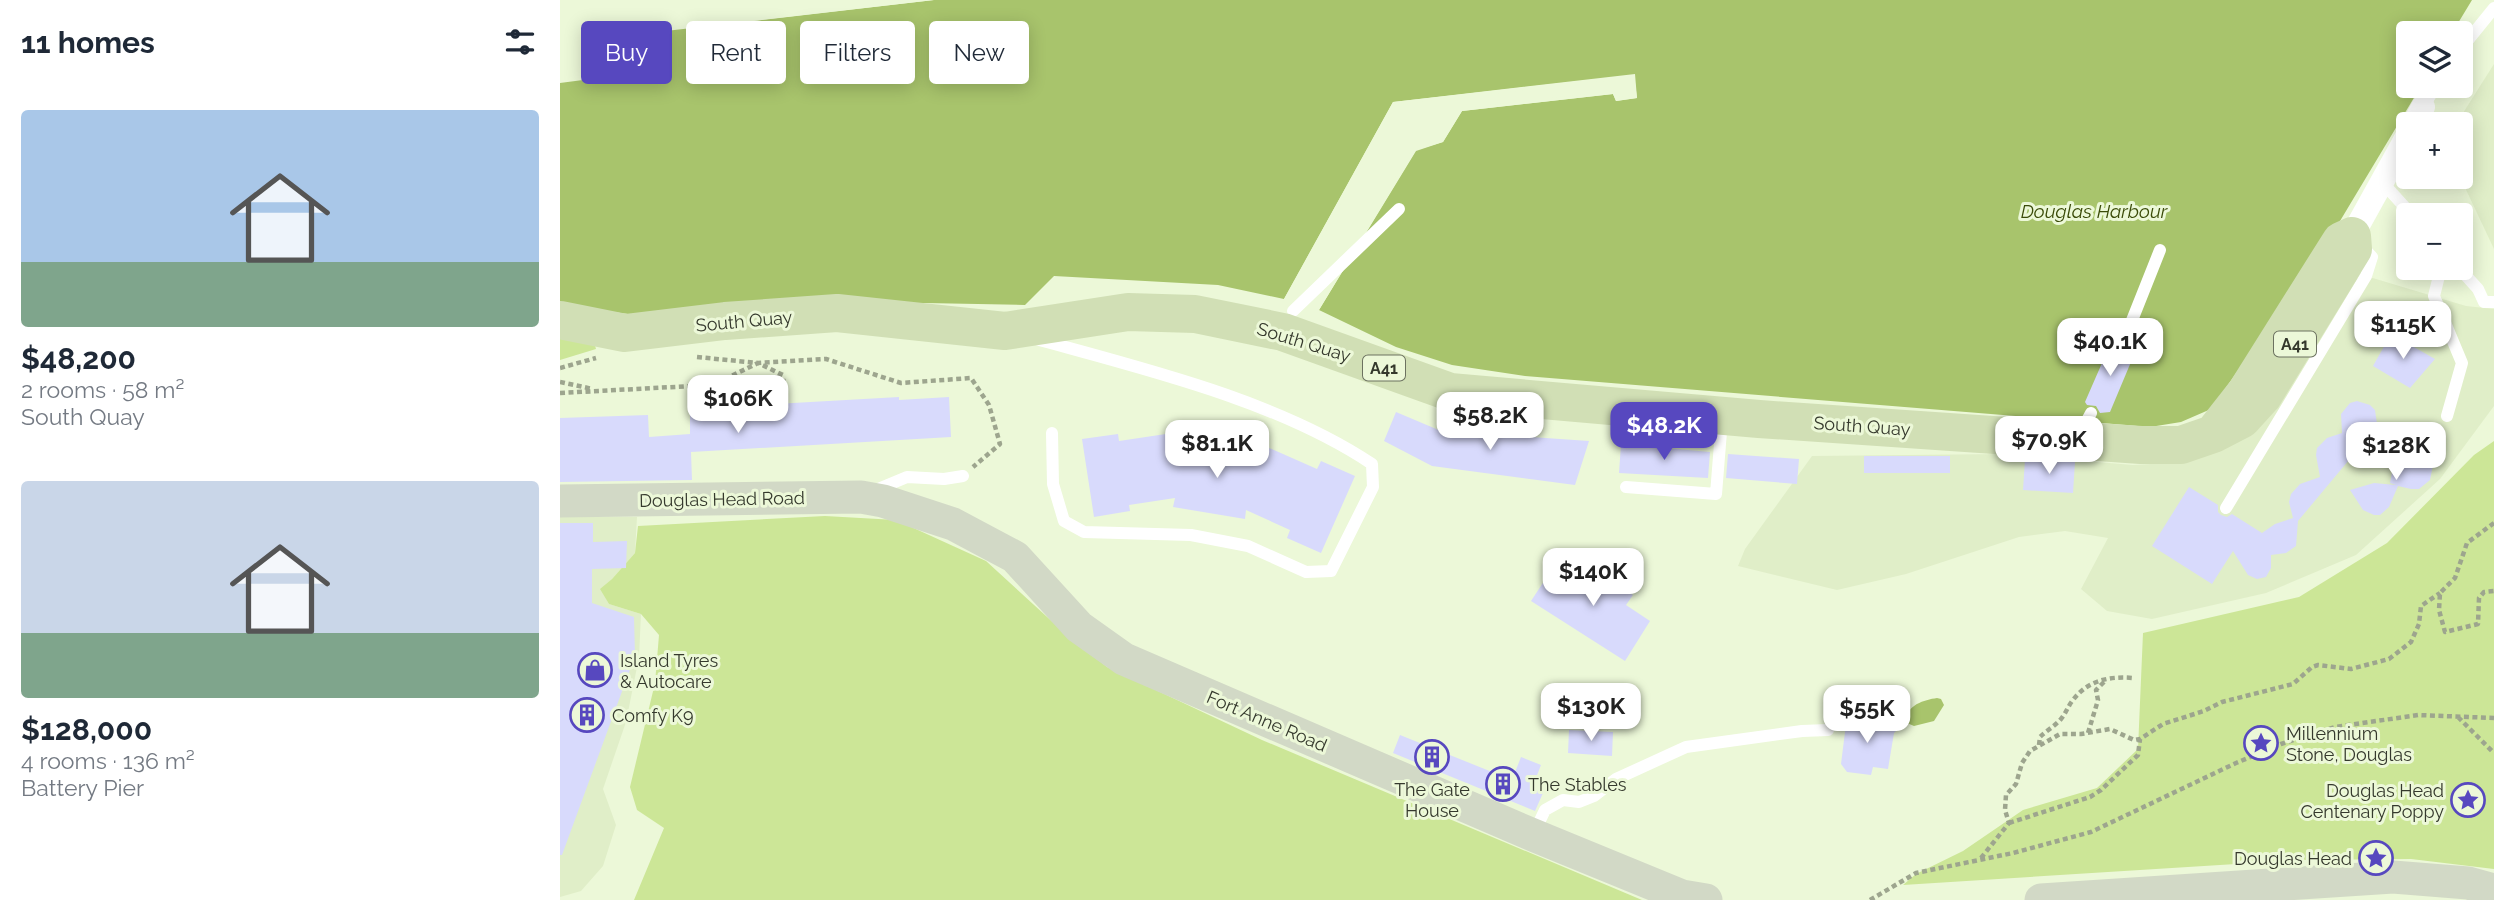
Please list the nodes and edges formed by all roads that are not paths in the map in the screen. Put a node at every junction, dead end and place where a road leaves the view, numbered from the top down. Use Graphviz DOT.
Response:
graph roads {
  1 [pos="2494,8"];
  2 [pos="2473,34"];
  3 [pos="2396,157"];
  4 [pos="2382,182"];
  5 [pos="2401,203"];
  6 [pos="1399,209"];
  7 [pos="2352,236"];
  8 [pos="2160,250"];
  9 [pos="2438,280"];
  10 [pos="2469,280"];
  11 [pos="2494,302"];
  12 [pos="1293,311"];
  13 [pos="560,320"];
  14 [pos="1005,331"];
  15 [pos="2123,343"];
  16 [pos="1723,416"];
  17 [pos="2447,416"];
  18 [pos="1052,433"];
  19 [pos="963,476"];
  20 [pos="1626,487"];
  21 [pos="872,499"];
  22 [pos="560,501"];
  23 [pos="2226,508"];
  24 [pos="1828,730"];
  25 [pos="1533,835"];
  26 [pos="2494,890"];
  27 [pos="1694,898"];
  28 [pos="2041,900"];
  1 -- 2 [label="lane"];
  3 -- 4 [label="street"];
  4 -- 5 [label="lane"];
  4 -- 7 [label="street"];
  6 -- 12 [label="lane"];
  7 -- 16 [label="main road, South Quay / A41"];
  7 -- 23 [label="lane"];
  8 -- 15 [label="lane"];
  9 -- 17 [label="lane"];
  10 -- 11 [label="lane"];
  13 -- 14 [label="main road, South Quay / A41"];
  14 -- 16 [label="main road, South Quay / A41"];
  14 -- 18 [label="lane"];
  16 -- 20 [label="lane"];
  19 -- 21 [label="lane"];
  21 -- 22 [label="main road, Douglas Head Road"];
  21 -- 25 [label="main road, Fort Anne Road"];
  24 -- 25 [label="lane"];
  25 -- 27 [label="main road, Fort Anne Road"];
  26 -- 28 [label="main road"];
}
